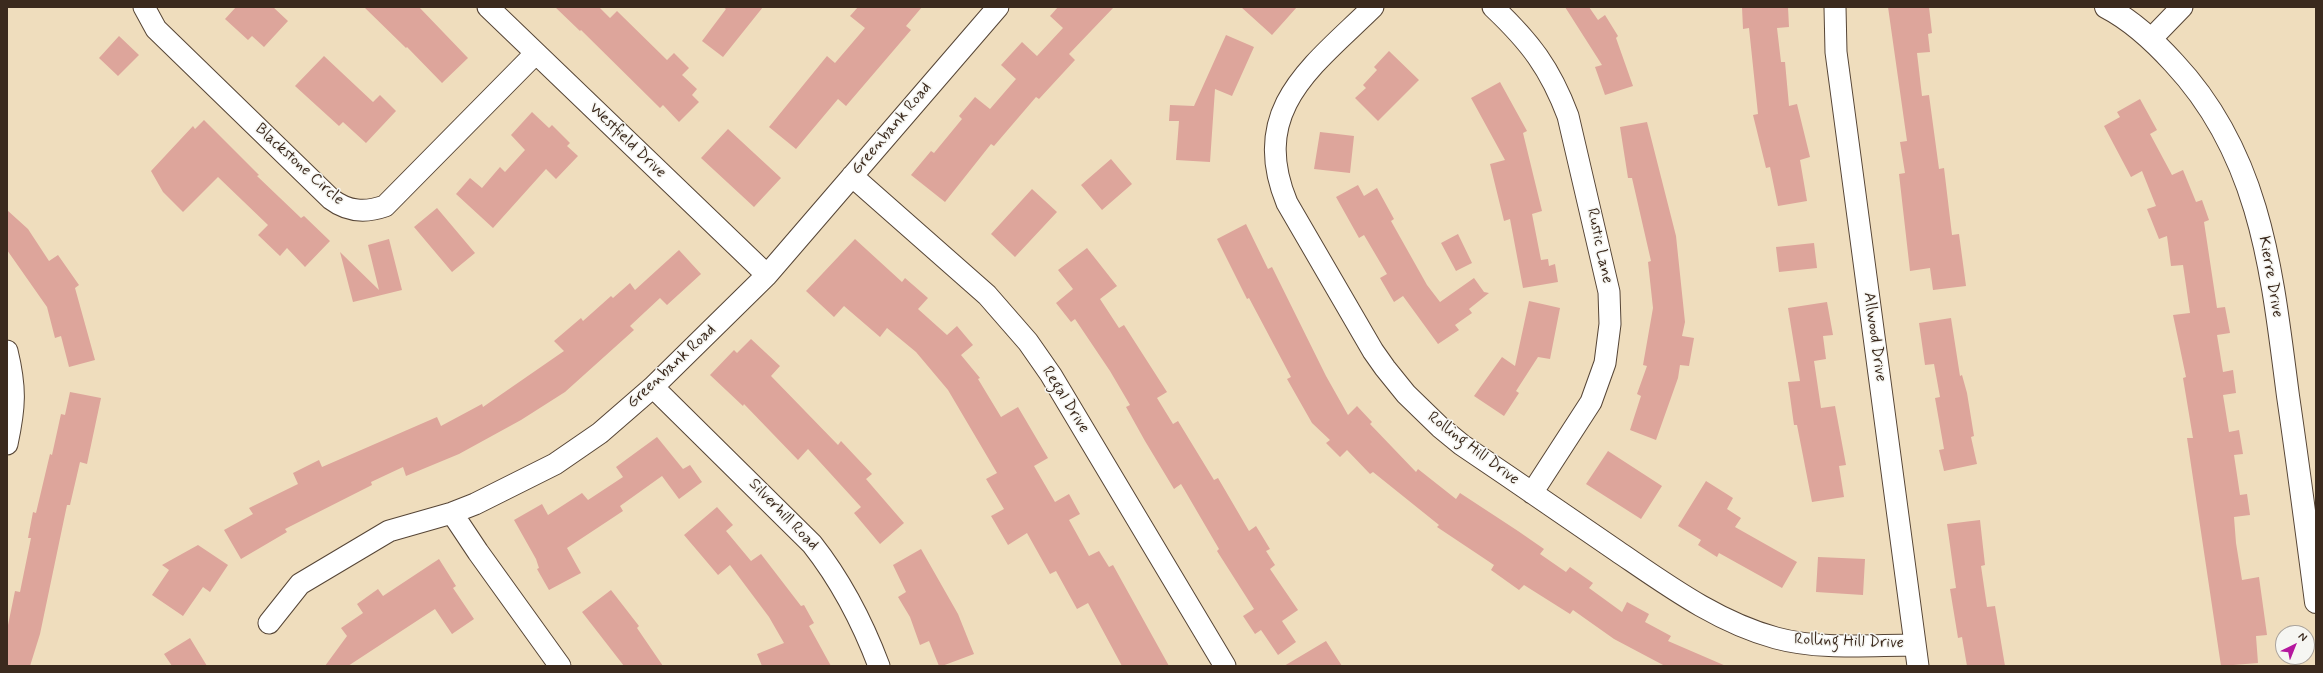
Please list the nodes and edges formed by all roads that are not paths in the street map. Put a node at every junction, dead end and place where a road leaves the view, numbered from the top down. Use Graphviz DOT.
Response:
graph roads {
  1 [pos="144,7"];
  2 [pos="488,7"];
  3 [pos="998,7"];
  4 [pos="1373,7"];
  5 [pos="1493,7"];
  6 [pos="1835,7"];
  7 [pos="2106,7"];
  8 [pos="2182,7"];
  9 [pos="2151,39"];
  10 [pos="535,54"];
  11 [pos="852,176"];
  12 [pos="767,275"];
  13 [pos="7,351"];
  14 [pos="653,387"];
  15 [pos="7,444"];
  16 [pos="1532,493"];
  17 [pos="452,513"];
  18 [pos="2313,558"];
  19 [pos="2316,602"];
  20 [pos="269,623"];
  21 [pos="1915,644"];
  22 [pos="560,666"];
  23 [pos="879,666"];
  24 [pos="1225,666"];
  25 [pos="1918,666"];
  1 -- 10 [label="street, Blackstone Circle"];
  2 -- 10 [label="street, Westfield Drive"];
  3 -- 11 [label="street, Greenbank Road"];
  4 -- 16 [label="street, Rolling Hill Drive"];
  5 -- 16 [label="street, Rustic Lane"];
  6 -- 21 [label="street, Allwood Drive"];
  7 -- 9 [label="street, Kierre Drive"];
  8 -- 9 [label="street"];
  9 -- 18 [label="street, Kierre Drive"];
  10 -- 12 [label="street, Westfield Drive"];
  11 -- 12 [label="street, Greenbank Road"];
  11 -- 24 [label="street, Regal Drive"];
  12 -- 14 [label="street, Greenbank Road"];
  13 -- 15 [label="street"];
  14 -- 17 [label="street, Greenbank Road"];
  14 -- 23 [label="street, Silverhill Road"];
  16 -- 21 [label="street, Rolling Hill Drive"];
  17 -- 20 [label="street, Greenbank Road"];
  17 -- 22 [label="street"];
  18 -- 19 [label="street, Kierre Drive"];
  21 -- 25 [label="street, Allwood Drive"];
}
